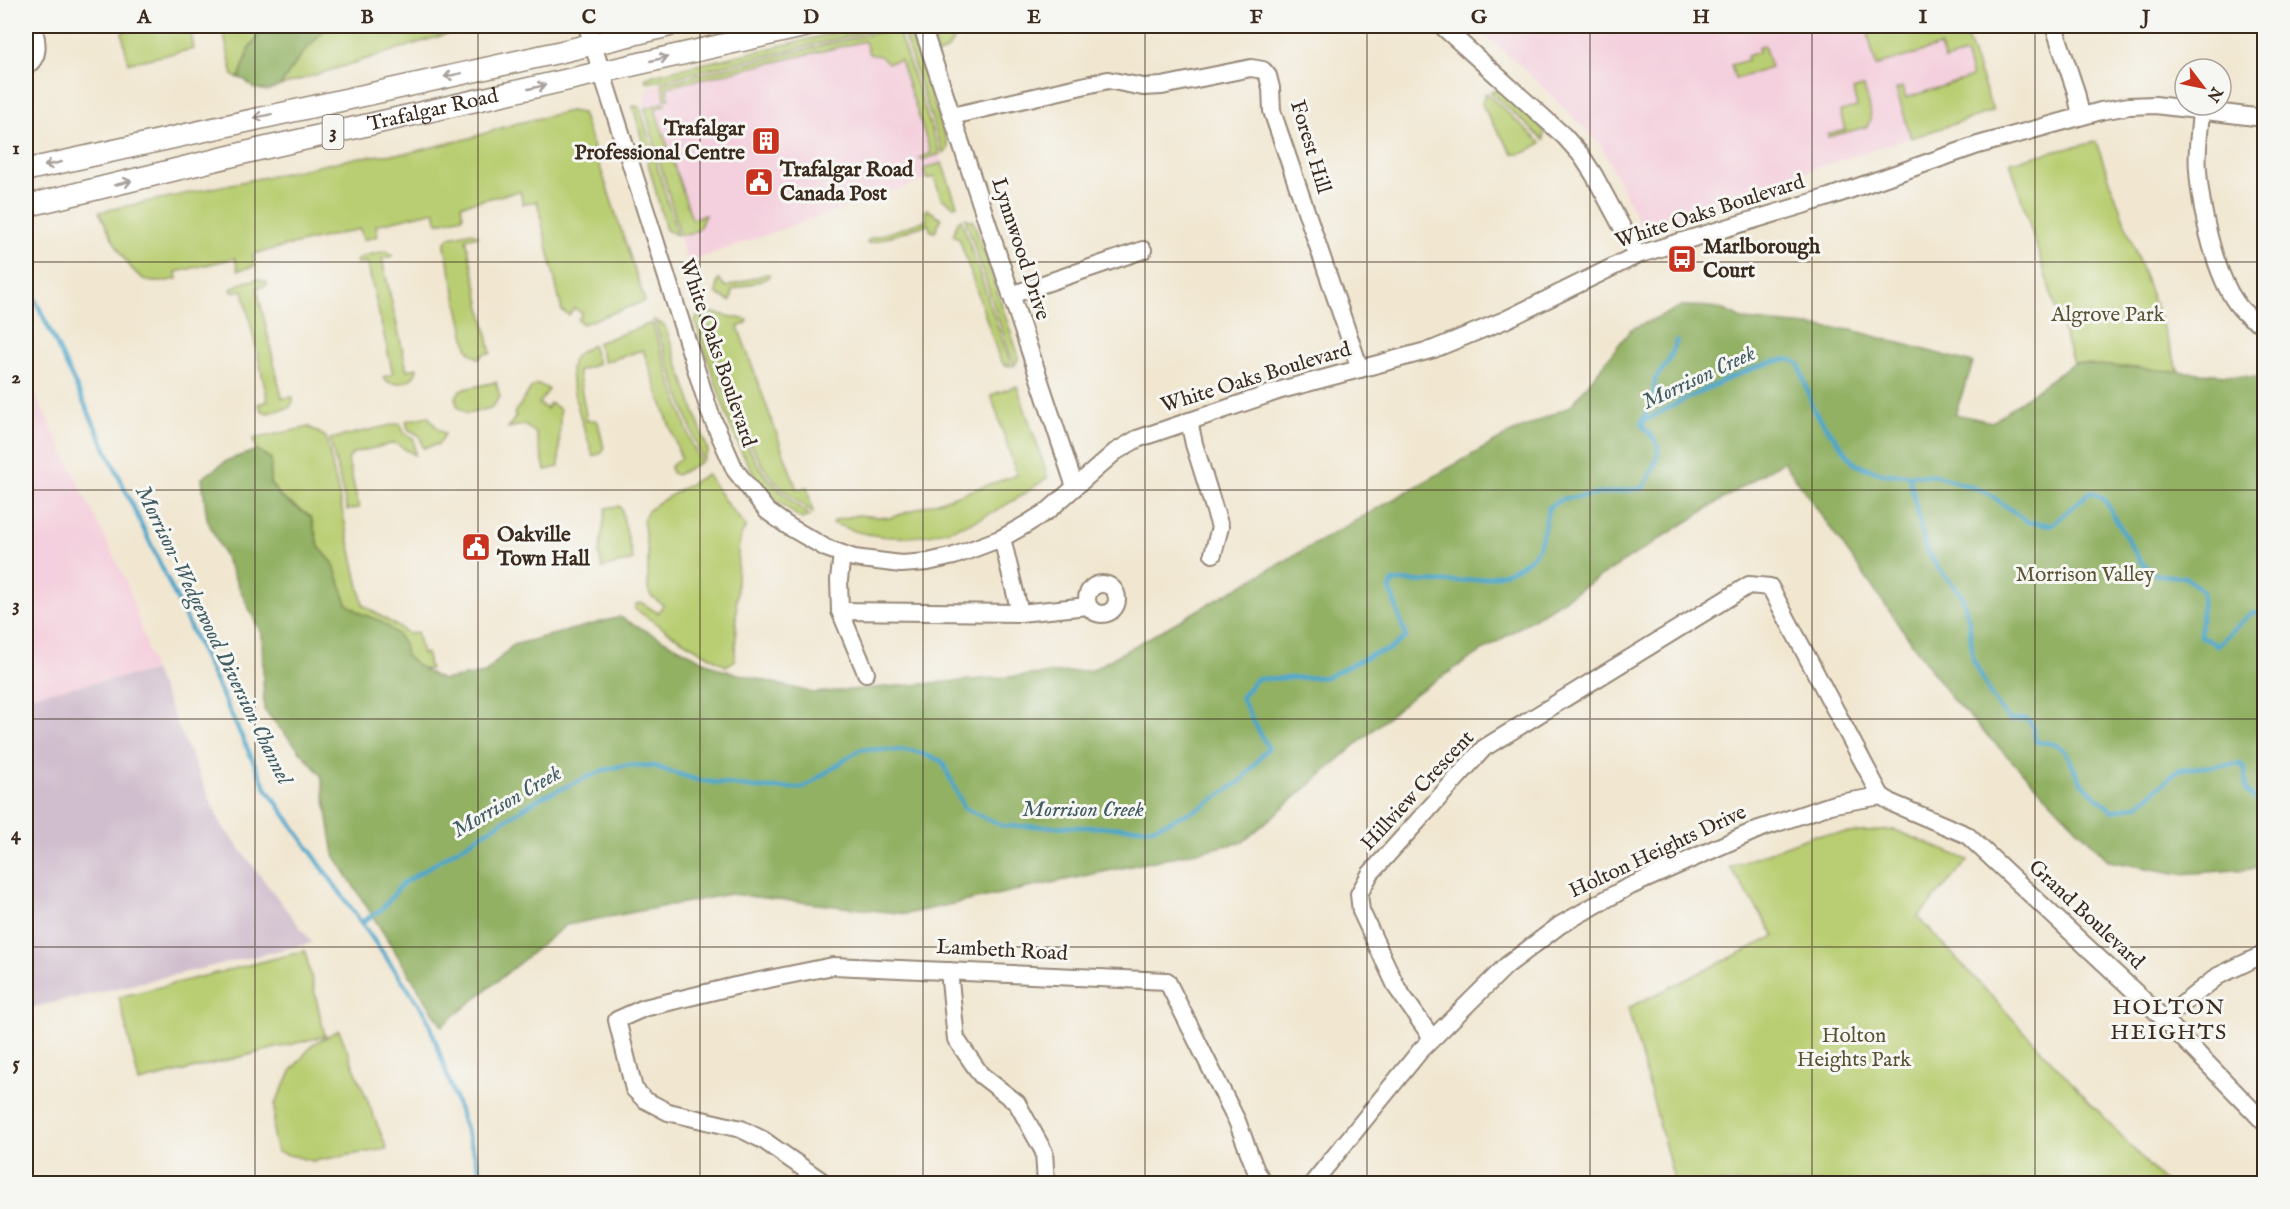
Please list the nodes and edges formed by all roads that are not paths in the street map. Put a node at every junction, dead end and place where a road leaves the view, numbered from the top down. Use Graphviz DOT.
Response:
graph roads {
  1 [pos="33,26"];
  2 [pos="668,26"];
  3 [pos="806,26"];
  4 [pos="922,26"];
  5 [pos="1442,26"];
  6 [pos="2054,26"];
  7 [pos="590,34"];
  8 [pos="26,66"];
  9 [pos="602,72"];
  10 [pos="2173,107"];
  11 [pos="2233,114"];
  12 [pos="952,116"];
  13 [pos="2081,116"];
  14 [pos="2201,117"];
  15 [pos="2265,118"];
  16 [pos="26,170"];
  17 [pos="26,206"];
  18 [pos="1143,250"];
  19 [pos="1637,255"];
  20 [pos="1011,295"];
  21 [pos="2265,323"];
  22 [pos="1360,369"];
  23 [pos="1189,421"];
  24 [pos="1075,487"];
  25 [pos="1002,538"];
  26 [pos="842,554"];
  27 [pos="1213,554"];
  28 [pos="1088,606"];
  29 [pos="840,611"];
  30 [pos="1020,613"];
  31 [pos="866,673"];
  32 [pos="1881,796"];
  33 [pos="2265,954"];
  34 [pos="949,971"];
  35 [pos="2164,1019"];
  36 [pos="1432,1038"];
  37 [pos="2265,1122"];
  38 [pos="826,1184"];
  39 [pos="1046,1184"];
  40 [pos="1265,1184"];
  41 [pos="1312,1184"];
  1 -- 8 [label="street"];
  2 -- 7 [label="main road, Trafalgar Road / 3"];
  9 -- 3 [label="main road, Trafalgar Road / 3, one-way"];
  4 -- 12 [label="street, Lynnwood Drive"];
  5 -- 19 [label="street"];
  6 -- 13 [label="street"];
  7 -- 9 [label="street, White Oaks Boulevard"];
  7 -- 16 [label="main road, Trafalgar Road / 3, one-way"];
  17 -- 9 [label="main road, Trafalgar Road / 3, one-way"];
  9 -- 26 [label="street, White Oaks Boulevard"];
  10 -- 13 [label="street, White Oaks Boulevard"];
  11 -- 15 [label="street, White Oaks Boulevard"];
  12 -- 20 [label="street, Lynnwood Drive"];
  12 -- 22 [label="street, Forest Hill"];
  13 -- 19 [label="street, White Oaks Boulevard"];
  14 -- 21 [label="street"];
  18 -- 20 [label="street"];
  19 -- 22 [label="street, White Oaks Boulevard"];
  20 -- 24 [label="street, Lynnwood Drive"];
  22 -- 23 [label="street, White Oaks Boulevard"];
  23 -- 24 [label="street, White Oaks Boulevard"];
  23 -- 27 [label="street"];
  24 -- 25 [label="street, White Oaks Boulevard"];
  25 -- 26 [label="street, White Oaks Boulevard"];
  25 -- 30 [label="street"];
  26 -- 29 [label="street"];
  28 -- 30 [label="street"];
  29 -- 30 [label="street"];
  29 -- 31 [label="street"];
  32 -- 35 [label="street, Grand Boulevard"];
  32 -- 36 [label="street, Holton Heights Drive"];
  32 -- 36 [label="street, Hillview Crescent"];
  33 -- 35 [label="street"];
  34 -- 38 [label="street, Lambeth Road"];
  34 -- 39 [label="street"];
  34 -- 40 [label="street, Lambeth Road"];
  35 -- 37 [label="street, Grand Boulevard"];
  36 -- 41 [label="street, Holton Heights Drive"];
}
